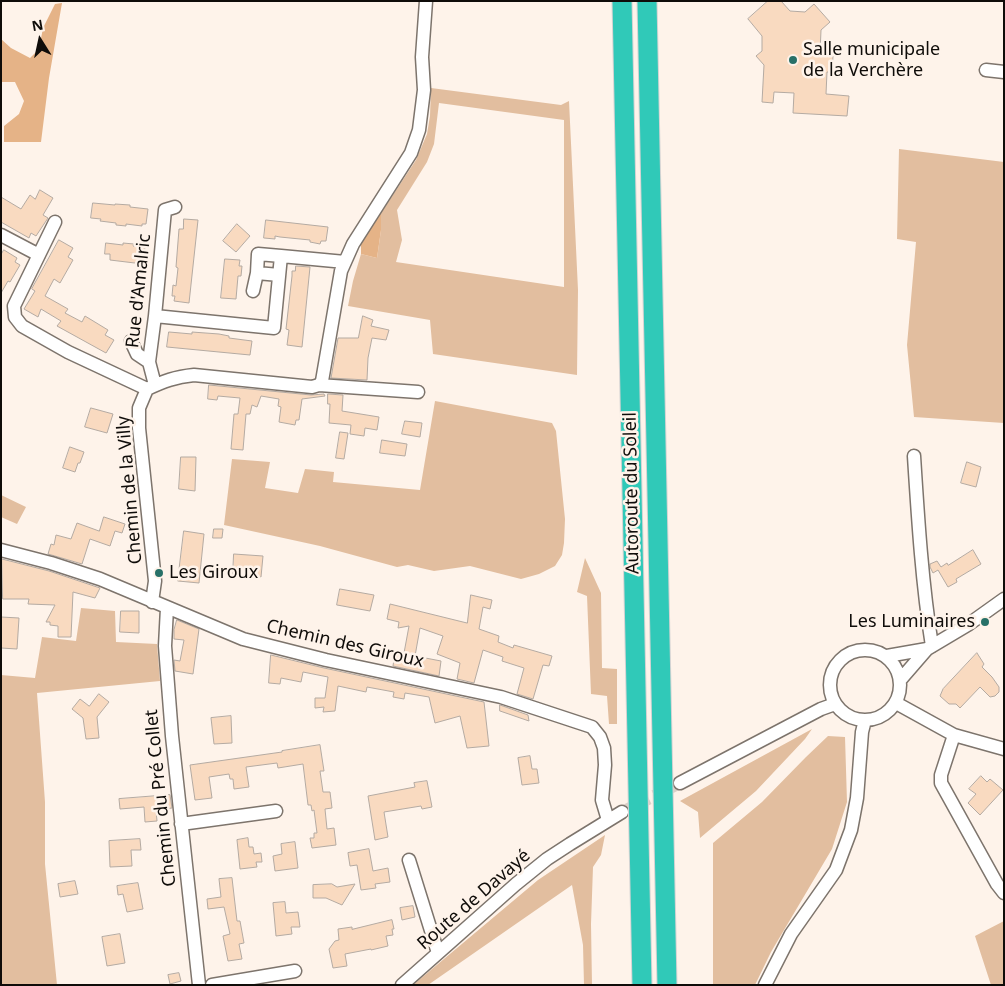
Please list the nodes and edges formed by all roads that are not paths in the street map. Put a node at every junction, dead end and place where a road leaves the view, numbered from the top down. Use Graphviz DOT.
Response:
graph roads {
  1 [pos="426,1"];
  2 [pos="622,1"];
  3 [pos="647,1"];
  4 [pos="986,70"];
  5 [pos="1004,72"];
  6 [pos="175,207"];
  7 [pos="55,222"];
  8 [pos="1,235"];
  9 [pos="39,255"];
  10 [pos="281,256"];
  11 [pos="345,262"];
  12 [pos="256,273"];
  13 [pos="279,275"];
  14 [pos="253,290"];
  15 [pos="155,316"];
  16 [pos="131,341"];
  17 [pos="149,362"];
  18 [pos="319,384"];
  19 [pos="151,387"];
  20 [pos="418,392"];
  21 [pos="914,456"];
  22 [pos="1,550"];
  23 [pos="1004,599"];
  24 [pos="152,602"];
  25 [pos="167,608"];
  26 [pos="930,647"];
  27 [pos="887,656"];
  28 [pos="901,680"];
  29 [pos="896,703"];
  30 [pos="835,704"];
  31 [pos="865,720"];
  32 [pos="954,735"];
  33 [pos="1004,749"];
  34 [pos="680,783"];
  35 [pos="276,811"];
  36 [pos="622,812"];
  37 [pos="608,820"];
  38 [pos="181,824"];
  39 [pos="409,860"];
  40 [pos="1004,893"];
  41 [pos="438,953"];
  42 [pos="295,971"];
  43 [pos="199,985"];
  44 [pos="212,985"];
  45 [pos="402,985"];
  46 [pos="642,985"];
  47 [pos="667,985"];
  48 [pos="765,985"];
  1 -- 11 [label="street"];
  2 -- 46 [label="highway, Autoroute du Soleil"];
  3 -- 47 [label="highway, Autoroute du Soleil"];
  4 -- 5 [label="street"];
  6 -- 15 [label="street, Rue d'Amalric"];
  7 -- 9 [label="street"];
  8 -- 9 [label="street"];
  9 -- 19 [label="street"];
  10 -- 11 [label="street"];
  10 -- 12 [label="street"];
  10 -- 13 [label="street"];
  11 -- 18 [label="street"];
  12 -- 13 [label="street"];
  12 -- 14 [label="street"];
  13 -- 15 [label="street"];
  15 -- 17 [label="street, Rue d'Amalric"];
  16 -- 17 [label="street"];
  17 -- 19 [label="street, Rue d'Amalric"];
  18 -- 19 [label="street"];
  18 -- 20 [label="street"];
  19 -- 24 [label="street, Chemin de la Villy"];
  21 -- 26 [label="street"];
  22 -- 24 [label="street, Chemin des Giroux"];
  23 -- 26 [label="street"];
  24 -- 25 [label="street, Chemin des Giroux"];
  25 -- 37 [label="street, Chemin des Giroux"];
  25 -- 38 [label="street, Chemin du Pré Collet"];
  26 -- 27 [label="street"];
  26 -- 28 [label="street"];
  27 -- 28 [label="street"];
  27 -- 30 [label="street"];
  28 -- 29 [label="street"];
  29 -- 31 [label="street"];
  29 -- 32 [label="street"];
  30 -- 31 [label="street"];
  30 -- 34 [label="street"];
  31 -- 48 [label="street"];
  32 -- 33 [label="street"];
  32 -- 40 [label="street"];
  35 -- 38 [label="street"];
  36 -- 37 [label="street, Route de Davayé"];
  37 -- 41 [label="street, Route de Davayé"];
  38 -- 43 [label="street, Chemin du Pré Collet"];
  39 -- 41 [label="street"];
  41 -- 45 [label="street, Route de Davayé"];
  42 -- 44 [label="street"];
}
